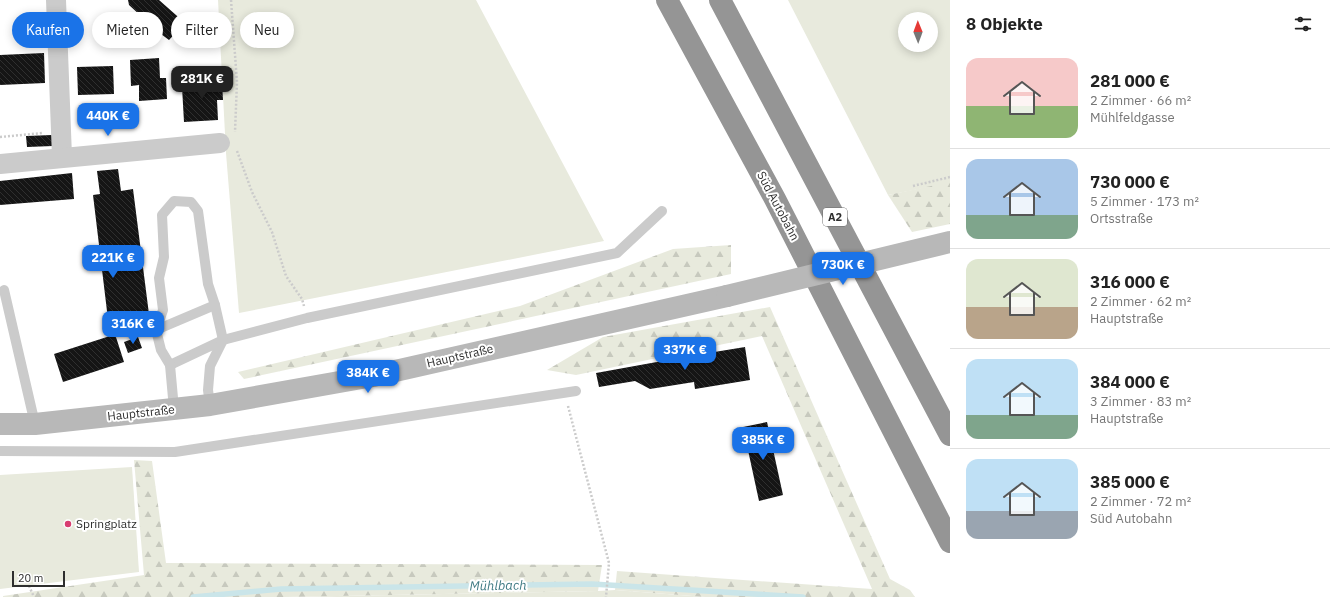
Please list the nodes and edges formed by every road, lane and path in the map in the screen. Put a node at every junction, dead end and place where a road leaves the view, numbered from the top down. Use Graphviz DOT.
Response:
graph roads {
  1 [pos="56,0"];
  2 [pos="231,0"];
  3 [pos="668,0"];
  4 [pos="720,0"];
  5 [pos="61,132"];
  6 [pos="0,137"];
  7 [pos="227,144"];
  8 [pos="62,157"];
  9 [pos="0,164"];
  10 [pos="950,177"];
  11 [pos="913,186"];
  12 [pos="662,211"];
  13 [pos="950,242"];
  14 [pos="4,290"];
  15 [pos="215,305"];
  16 [pos="307,318"];
  17 [pos="156,330"];
  18 [pos="223,340"];
  19 [pos="170,365"];
  20 [pos="576,392"];
  21 [pos="565,394"];
  22 [pos="210,405"];
  23 [pos="174,409"];
  24 [pos="0,424"];
  25 [pos="35,424"];
  26 [pos="950,435"];
  27 [pos="0,451"];
  28 [pos="950,542"];
  29 [pos="29,586"];
  30 [pos="34,597"];
  31 [pos="606,597"];
  1 -- 5 [label="street"];
  2 -- 7 [label="path"];
  3 -- 28 [label="highway, Süd Autobahn"];
  4 -- 26 [label="highway, A2"];
  5 -- 6 [label="path"];
  5 -- 8 [label="street"];
  7 -- 8 [label="street"];
  7 -- 16 [label="path"];
  8 -- 9 [label="street"];
  10 -- 11 [label="path"];
  12 -- 16 [label="lane"];
  13 -- 22 [label="street, Hauptstraße, bridge"];
  14 -- 25 [label="lane"];
  15 -- 17 [label="lane"];
  15 -- 17 [label="lane"];
  15 -- 18 [label="lane"];
  16 -- 18 [label="lane"];
  17 -- 19 [label="lane"];
  18 -- 19 [label="lane"];
  18 -- 22 [label="lane"];
  19 -- 23 [label="lane"];
  20 -- 21 [label="lane"];
  21 -- 27 [label="lane"];
  21 -- 31 [label="path"];
  22 -- 23 [label="street, Hauptstraße"];
  23 -- 25 [label="street, Hauptstraße"];
  24 -- 25 [label="street, Hauptstraße"];
  29 -- 30 [label="path"];
}
